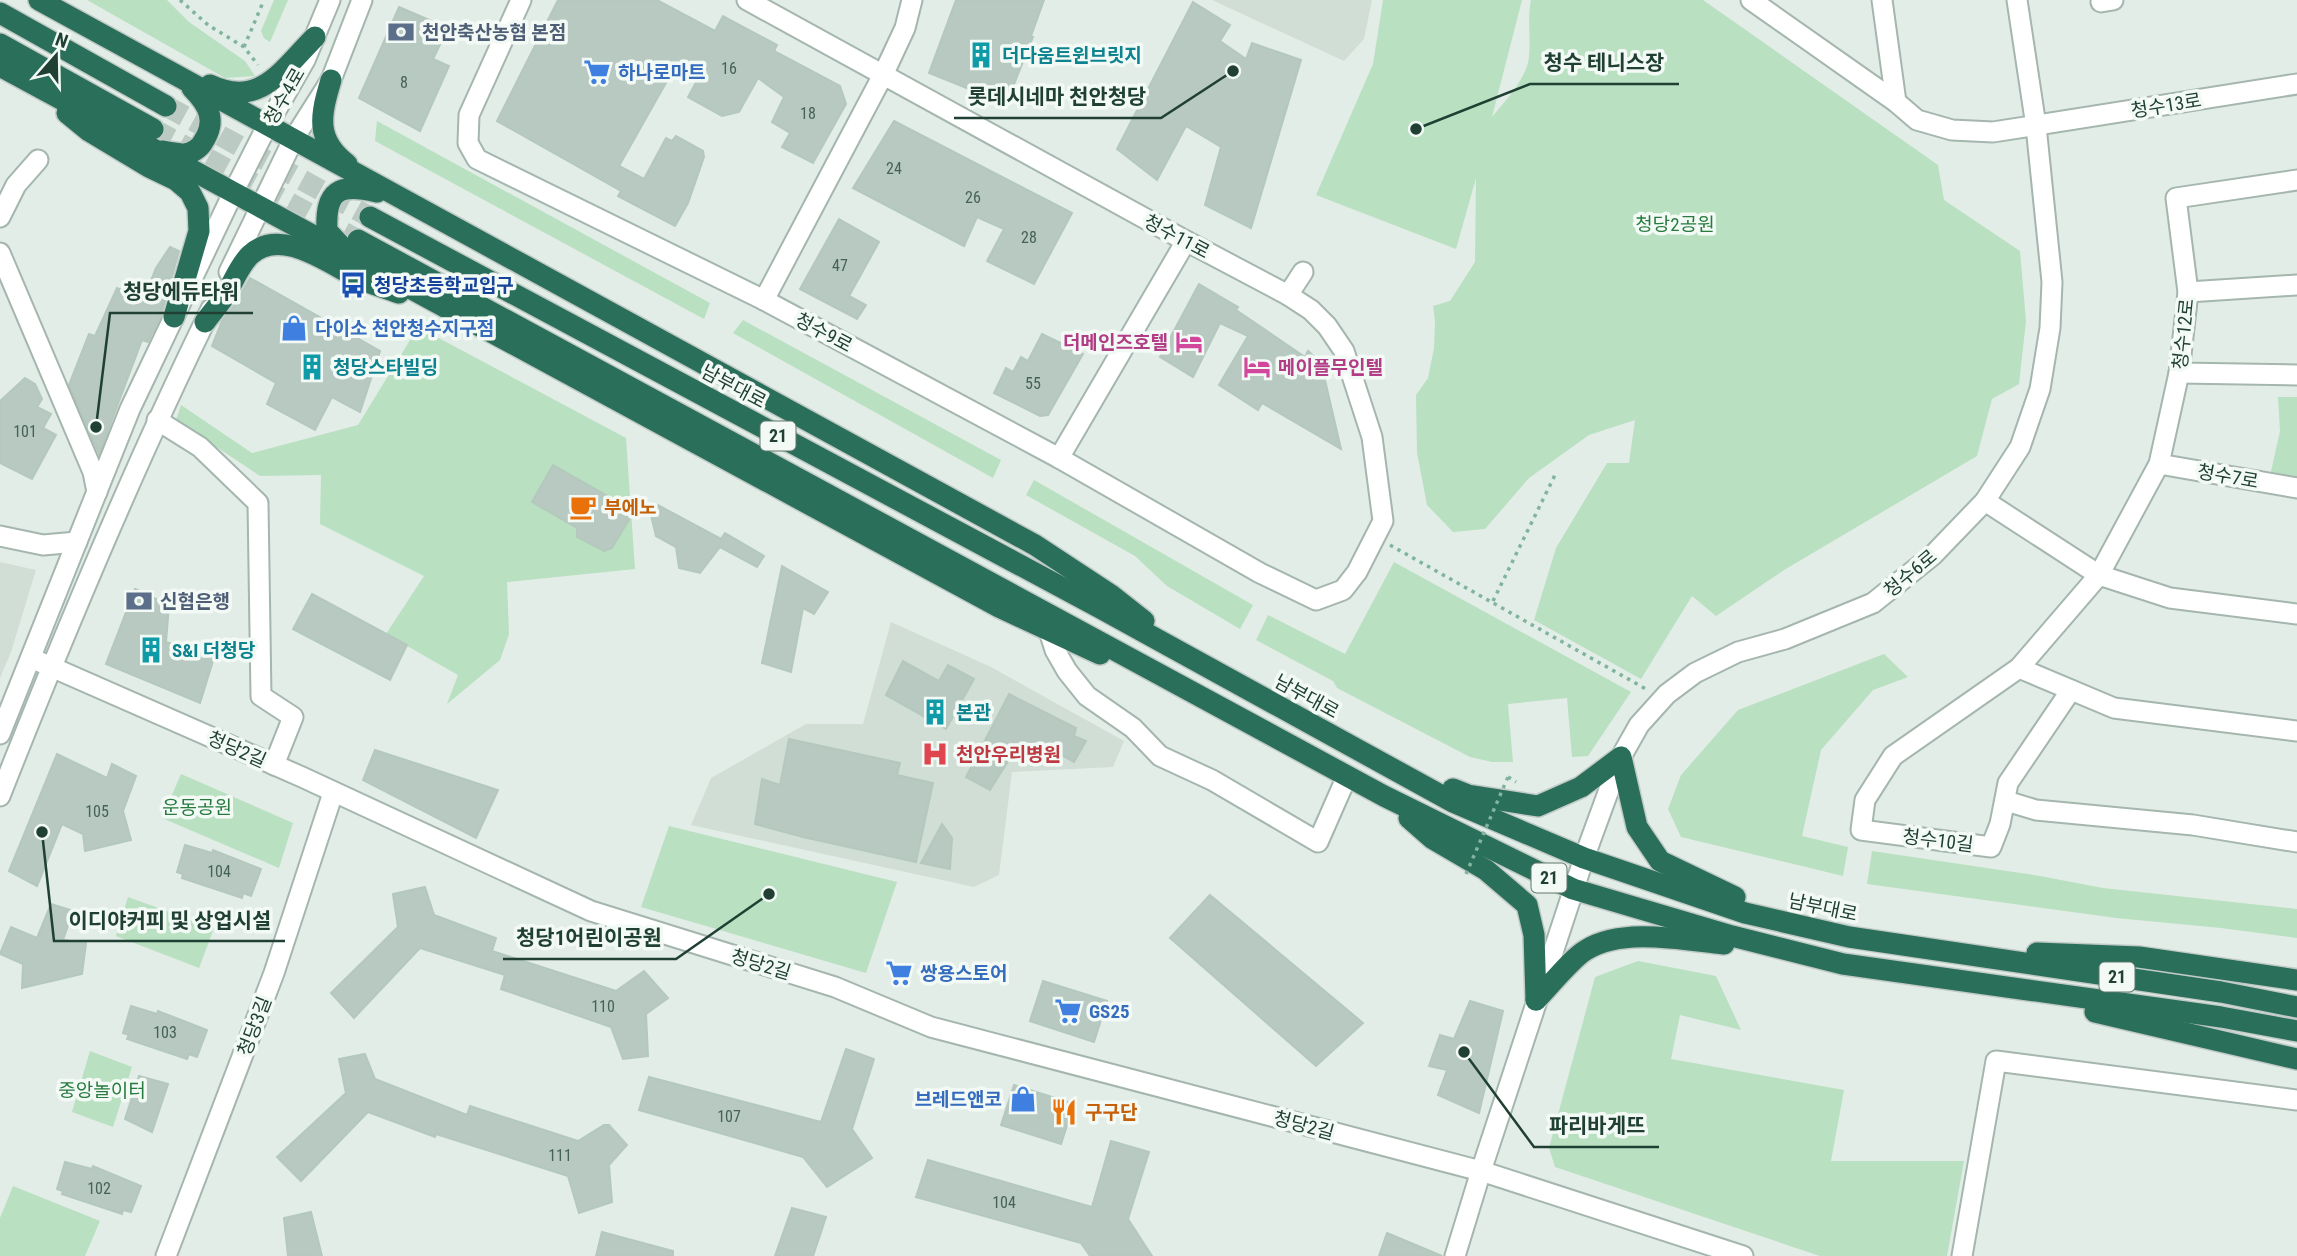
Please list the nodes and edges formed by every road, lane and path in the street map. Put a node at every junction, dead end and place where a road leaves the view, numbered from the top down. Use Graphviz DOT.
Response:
graph roads {
  1 [pos="39,0"];
  2 [pos="180,0"];
  3 [pos="264,0"];
  4 [pos="330,0"];
  5 [pos="362,0"];
  6 [pos="521,0"];
  7 [pos="747,0"];
  8 [pos="912,0"];
  9 [pos="1751,0"];
  10 [pos="1882,0"];
  11 [pos="2017,0"];
  12 [pos="0,13"];
  13 [pos="76,20"];
  14 [pos="315,37"];
  15 [pos="0,44"];
  16 [pos="244,47"];
  17 [pos="0,66"];
  18 [pos="260,69"];
  19 [pos="883,75"];
  20 [pos="184,80"];
  21 [pos="331,80"];
  22 [pos="27,81"];
  23 [pos="2297,84"];
  24 [pos="1896,102"];
  25 [pos="166,106"];
  26 [pos="267,126"];
  27 [pos="2036,126"];
  28 [pos="153,129"];
  29 [pos="293,140"];
  30 [pos="157,150"];
  31 [pos="38,160"];
  32 [pos="2297,180"];
  33 [pos="234,191"];
  34 [pos="396,196"];
  35 [pos="262,206"];
  36 [pos="0,216"];
  37 [pos="370,217"];
  38 [pos="1186,242"];
  39 [pos="353,246"];
  40 [pos="0,253"];
  41 [pos="1303,272"];
  42 [pos="2297,285"];
  43 [pos="2188,292"];
  44 [pos="1288,295"];
  45 [pos="764,300"];
  46 [pos="174,317"];
  47 [pos="205,322"];
  48 [pos="478,324"];
  49 [pos="2179,373"];
  50 [pos="2297,375"];
  51 [pos="156,420"];
  52 [pos="1059,458"];
  53 [pos="2159,464"];
  54 [pos="1556,473"];
  55 [pos="2297,488"];
  56 [pos="97,492"];
  57 [pos="1985,501"];
  58 [pos="0,536"];
  59 [pos="1376,537"];
  60 [pos="77,542"];
  61 [pos="2099,575"];
  62 [pos="1316,600"];
  63 [pos="1493,601"];
  64 [pos="2297,614"];
  65 [pos="1049,631"];
  66 [pos="1186,656"];
  67 [pos="31,659"];
  68 [pos="51,667"];
  69 [pos="2019,668"];
  70 [pos="1172,680"];
  71 [pos="2071,690"];
  72 [pos="1649,691"];
  73 [pos="2297,731"];
  74 [pos="0,734"];
  75 [pos="1621,757"];
  76 [pos="274,765"];
  77 [pos="1388,766"];
  78 [pos="1347,776"];
  79 [pos="1508,777"];
  80 [pos="333,793"];
  81 [pos="0,796"];
  82 [pos="1384,796"];
  83 [pos="2006,801"];
  84 [pos="2297,842"];
  85 [pos="1584,858"];
  86 [pos="1466,874"];
  87 [pos="1573,889"];
  88 [pos="1794,925"];
  89 [pos="1937,950"];
  90 [pos="1791,951"];
  91 [pos="1960,980"];
  92 [pos="2297,981"];
  93 [pos="1536,1000"];
  94 [pos="2297,1007"];
  95 [pos="2297,1031"];
  96 [pos="2297,1059"];
  97 [pos="2297,1100"];
  98 [pos="1480,1171"];
  99 [pos="166,1256"];
  100 [pos="1455,1256"];
  101 [pos="1743,1256"];
  102 [pos="1962,1256"];
  1 -- 13 [label="highway"];
  2 -- 16 [label="path"];
  3 -- 16 [label="path"];
  4 -- 14 [label="street, 청수4로"];
  5 -- 21 [label="street"];
  6 -- 45 [label="street, 청수9로"];
  7 -- 19 [label="street, 청수11로"];
  8 -- 19 [label="street"];
  9 -- 24 [label="street"];
  10 -- 24 [label="street"];
  11 -- 27 [label="street, 청수6로"];
  12 -- 25 [label="highway"];
  13 -- 14 [label="highway"];
  13 -- 20 [label="highway"];
  14 -- 26 [label="street, 청수4로"];
  15 -- 28 [label="highway"];
  16 -- 18 [label="path"];
  17 -- 22 [label="highway"];
  19 -- 38 [label="street, 청수11로"];
  19 -- 45 [label="street"];
  20 -- 26 [label="highway"];
  20 -- 30 [label="highway"];
  21 -- 29 [label="street"];
  21 -- 34 [label="highway"];
  22 -- 30 [label="highway"];
  22 -- 46 [label="highway"];
  23 -- 27 [label="street, 청수13로"];
  24 -- 27 [label="street"];
  26 -- 29 [label="highway"];
  26 -- 33 [label="street, 청수4로"];
  27 -- 57 [label="street, 청수6로"];
  29 -- 34 [label="highway"];
  29 -- 35 [label="street"];
  30 -- 33 [label="highway"];
  31 -- 36 [label="street"];
  32 -- 43 [label="street, 청수12로"];
  33 -- 35 [label="highway"];
  33 -- 46 [label="street, 청수4로"];
  34 -- 39 [label="highway"];
  34 -- 66 [label="highway"];
  35 -- 39 [label="highway"];
  35 -- 47 [label="street"];
  37 -- 66 [label="highway, 남부대로 / 21"];
  38 -- 44 [label="street, 청수11로"];
  38 -- 52 [label="street"];
  39 -- 48 [label="highway"];
  39 -- 70 [label="highway, 21"];
  40 -- 56 [label="street"];
  41 -- 44 [label="street"];
  42 -- 43 [label="street"];
  43 -- 49 [label="street, 청수12로"];
  44 -- 59 [label="street, 청수11로"];
  45 -- 52 [label="street, 청수9로"];
  46 -- 56 [label="street, 청수4로"];
  47 -- 48 [label="highway"];
  47 -- 51 [label="street"];
  48 -- 65 [label="highway"];
  49 -- 50 [label="street"];
  49 -- 53 [label="street, 청수12로"];
  51 -- 68 [label="street"];
  51 -- 76 [label="street"];
  52 -- 62 [label="street, 청수9로"];
  53 -- 55 [label="street, 청수7로"];
  53 -- 61 [label="street, 청수12로"];
  54 -- 63 [label="path"];
  56 -- 60 [label="street, 청수4로"];
  57 -- 61 [label="street"];
  57 -- 75 [label="street, 청수6로"];
  58 -- 60 [label="street"];
  59 -- 62 [label="street, 청수11로"];
  59 -- 63 [label="path"];
  60 -- 67 [label="street, 청수4로"];
  61 -- 64 [label="street"];
  61 -- 69 [label="street, 청수10길"];
  63 -- 72 [label="path"];
  65 -- 70 [label="highway"];
  65 -- 78 [label="street"];
  66 -- 77 [label="highway, 남부대로 / 21"];
  67 -- 68 [label="street, 청당2길"];
  67 -- 74 [label="street, 청수4로"];
  68 -- 76 [label="street, 청당2길"];
  68 -- 81 [label="street"];
  69 -- 71 [label="street"];
  69 -- 83 [label="street, 청수10길"];
  70 -- 78 [label="highway, 21"];
  71 -- 73 [label="street"];
  71 -- 83 [label="street"];
  75 -- 77 [label="highway"];
  75 -- 85 [label="street, 청수6로"];
  75 -- 88 [label="highway"];
  76 -- 80 [label="street, 청당2길"];
  77 -- 85 [label="highway, 남부대로 / 21"];
  78 -- 82 [label="highway, 21"];
  79 -- 86 [label="path, bridge"];
  80 -- 98 [label="street, 청당2길"];
  80 -- 99 [label="street, 청당3길"];
  82 -- 87 [label="highway, 21"];
  82 -- 93 [label="highway"];
  83 -- 84 [label="street"];
  85 -- 87 [label="street, 청수6로"];
  85 -- 88 [label="highway, 남부대로 / 21"];
  87 -- 90 [label="highway, 21"];
  87 -- 93 [label="street"];
  88 -- 89 [label="highway, 남부대로 / 21"];
  89 -- 92 [label="highway"];
  89 -- 94 [label="highway, 남부대로 / 21"];
  90 -- 91 [label="highway, 21"];
  90 -- 93 [label="highway"];
  91 -- 95 [label="highway, 21"];
  91 -- 96 [label="highway"];
  93 -- 98 [label="street"];
  97 -- 102 [label="street"];
  98 -- 100 [label="street"];
  98 -- 101 [label="street, 청당2길"];
}
